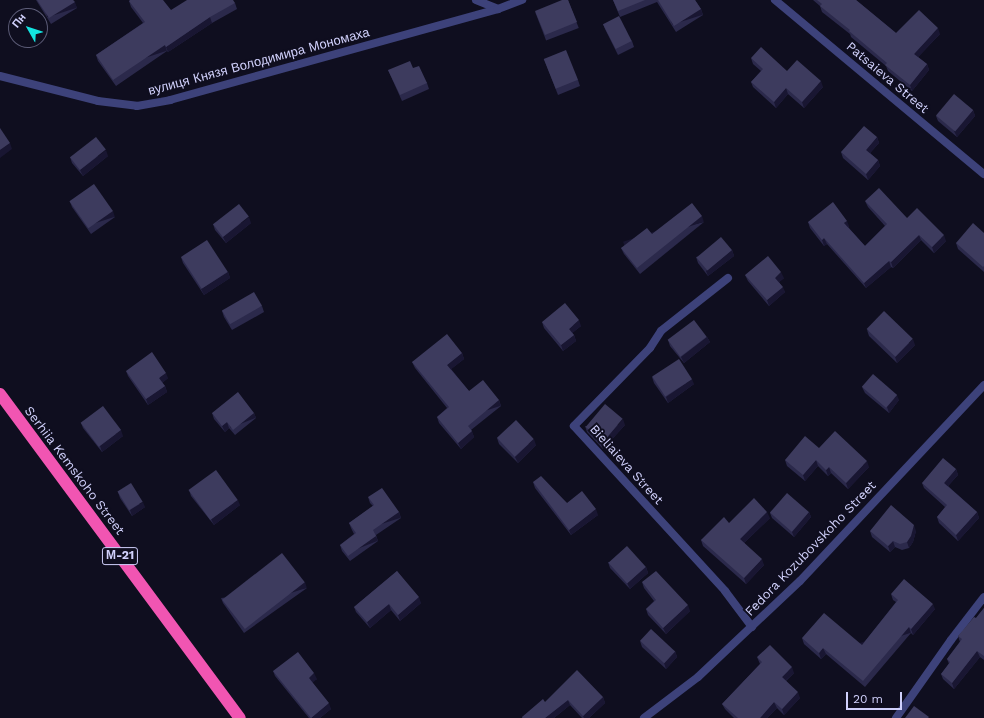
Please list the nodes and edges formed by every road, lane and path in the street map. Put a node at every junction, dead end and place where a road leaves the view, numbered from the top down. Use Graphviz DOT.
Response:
graph roads {
  1 [pos="476,0"];
  2 [pos="522,0"];
  3 [pos="774,0"];
  4 [pos="498,9"];
  5 [pos="0,76"];
  6 [pos="984,174"];
  7 [pos="728,278"];
  8 [pos="984,385"];
  9 [pos="0,394"];
  10 [pos="984,597"];
  11 [pos="752,627"];
  12 [pos="240,718"];
  13 [pos="644,718"];
  14 [pos="896,718"];
  1 -- 4 [label="street"];
  2 -- 4 [label="street, вулиця Князя Володимира Мономаха"];
  3 -- 6 [label="street, Patsaieva Street"];
  4 -- 5 [label="street, вулиця Князя Володимира Мономаха"];
  7 -- 11 [label="street, Bieliaieva Street"];
  8 -- 11 [label="street, Fedora Kozubovskoho Street"];
  9 -- 12 [label="highway, Serhiia Kemskoho Street / М-21"];
  10 -- 14 [label="street"];
  11 -- 13 [label="street, Fedora Kozubovskoho Street"];
}
